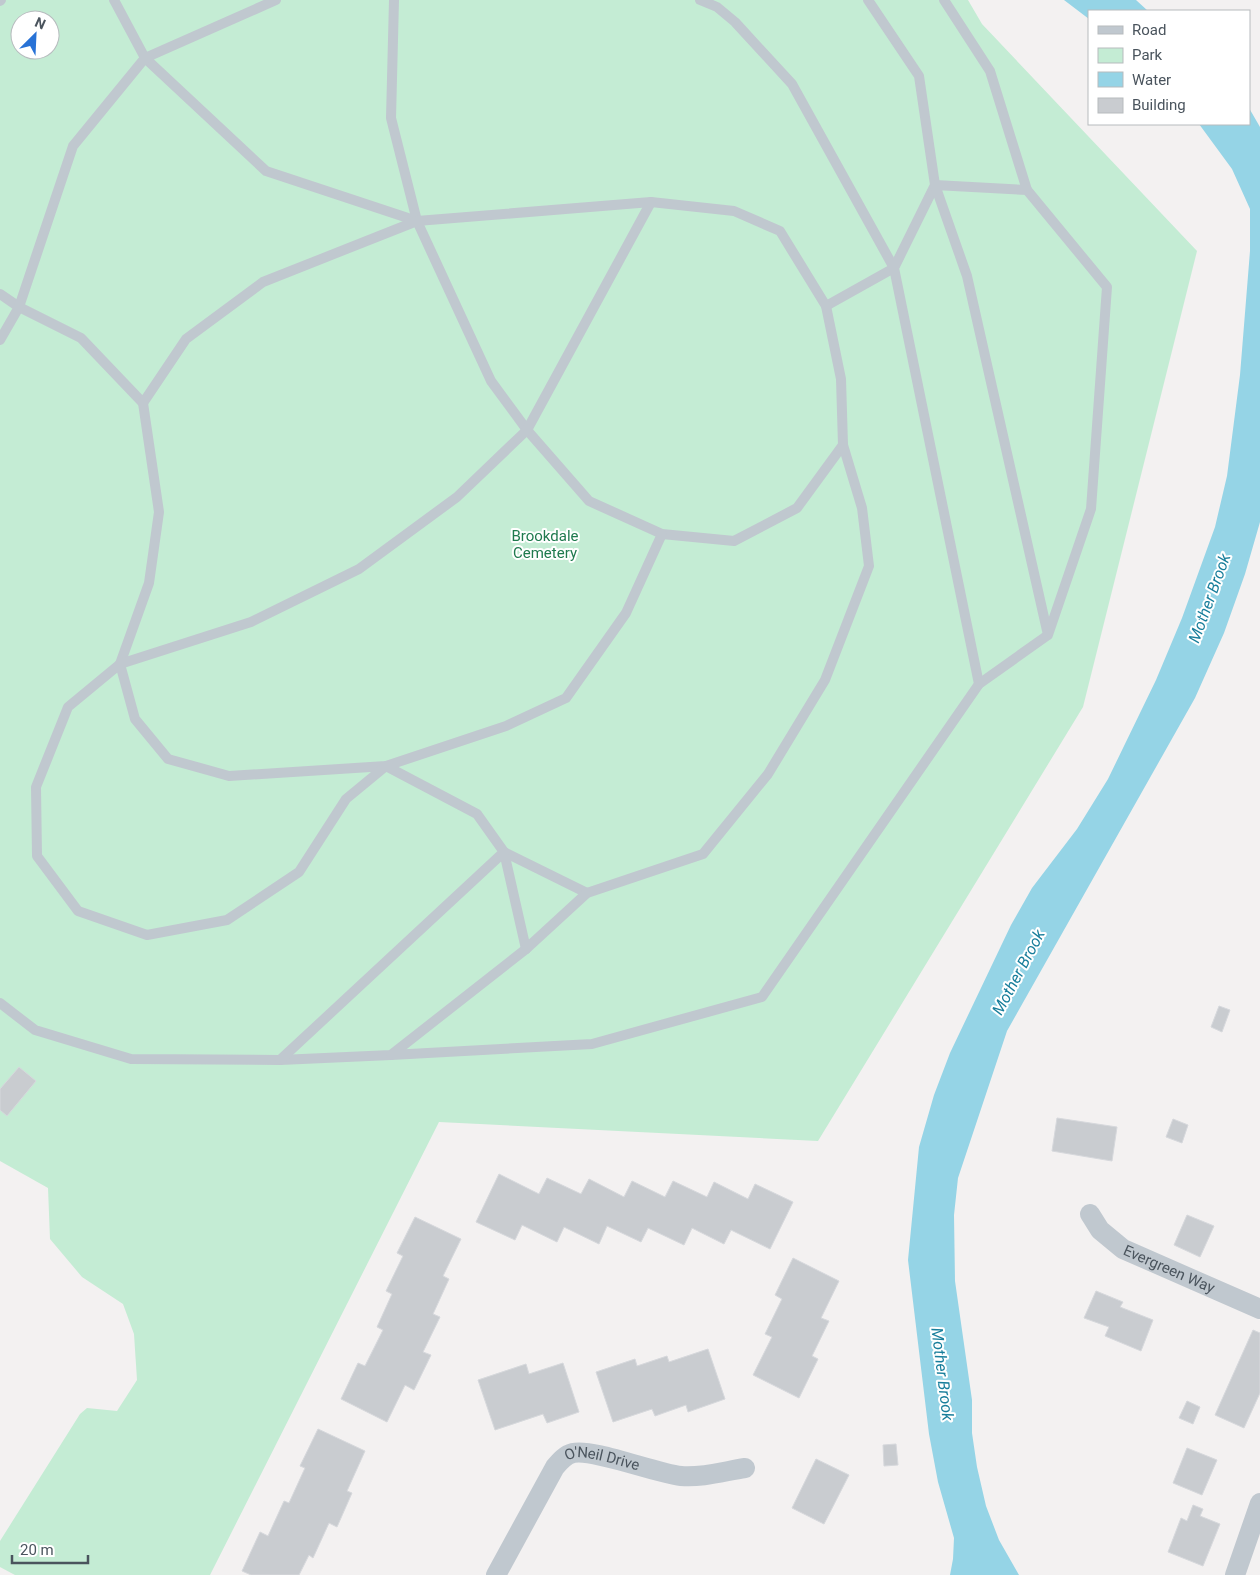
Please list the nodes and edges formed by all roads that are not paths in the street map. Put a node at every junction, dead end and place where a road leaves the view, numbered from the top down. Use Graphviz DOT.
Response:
graph roads {
  1 [pos="114,0"];
  2 [pos="276,0"];
  3 [pos="394,0"];
  4 [pos="700,0"];
  5 [pos="868,0"];
  6 [pos="944,0"];
  7 [pos="719,4"];
  8 [pos="146,58"];
  9 [pos="935,185"];
  10 [pos="1027,190"];
  11 [pos="651,202"];
  12 [pos="418,221"];
  13 [pos="894,268"];
  14 [pos="0,294"];
  15 [pos="826,306"];
  16 [pos="19,307"];
  17 [pos="0,340"];
  18 [pos="143,403"];
  19 [pos="527,430"];
  20 [pos="843,445"];
  21 [pos="662,534"];
  22 [pos="1048,635"];
  23 [pos="120,664"];
  24 [pos="979,684"];
  25 [pos="386,766"];
  26 [pos="504,852"];
  27 [pos="587,893"];
  28 [pos="526,949"];
  29 [pos="0,1003"];
  30 [pos="391,1056"];
  31 [pos="280,1060"];
  32 [pos="1090,1214"];
  33 [pos="1260,1309"];
  34 [pos="745,1468"];
  35 [pos="1260,1503"];
  36 [pos="496,1575"];
  37 [pos="1235,1575"];
  1 -- 8 [label="lane"];
  2 -- 8 [label="lane"];
  3 -- 12 [label="lane"];
  4 -- 7 [label="lane"];
  5 -- 9 [label="lane"];
  6 -- 10 [label="lane"];
  7 -- 13 [label="lane"];
  8 -- 12 [label="lane"];
  8 -- 16 [label="lane"];
  9 -- 10 [label="lane"];
  9 -- 13 [label="lane"];
  9 -- 22 [label="lane"];
  10 -- 22 [label="lane"];
  11 -- 12 [label="lane"];
  11 -- 15 [label="lane"];
  11 -- 19 [label="lane"];
  12 -- 18 [label="lane"];
  12 -- 19 [label="lane"];
  13 -- 15 [label="lane"];
  13 -- 24 [label="lane"];
  14 -- 16 [label="lane"];
  15 -- 20 [label="lane"];
  16 -- 17 [label="lane"];
  16 -- 18 [label="lane"];
  18 -- 23 [label="lane"];
  19 -- 21 [label="lane"];
  19 -- 23 [label="lane"];
  20 -- 21 [label="lane"];
  20 -- 27 [label="lane"];
  21 -- 25 [label="lane"];
  22 -- 24 [label="lane"];
  23 -- 25 [label="lane"];
  23 -- 25 [label="lane"];
  24 -- 30 [label="lane"];
  25 -- 26 [label="lane"];
  26 -- 27 [label="lane"];
  26 -- 28 [label="lane"];
  26 -- 31 [label="lane"];
  27 -- 28 [label="lane"];
  28 -- 30 [label="lane"];
  29 -- 31 [label="lane"];
  30 -- 31 [label="lane"];
  32 -- 33 [label="street, Evergreen Way"];
  34 -- 36 [label="street, O'Neil Drive"];
  35 -- 37 [label="street"];
}
